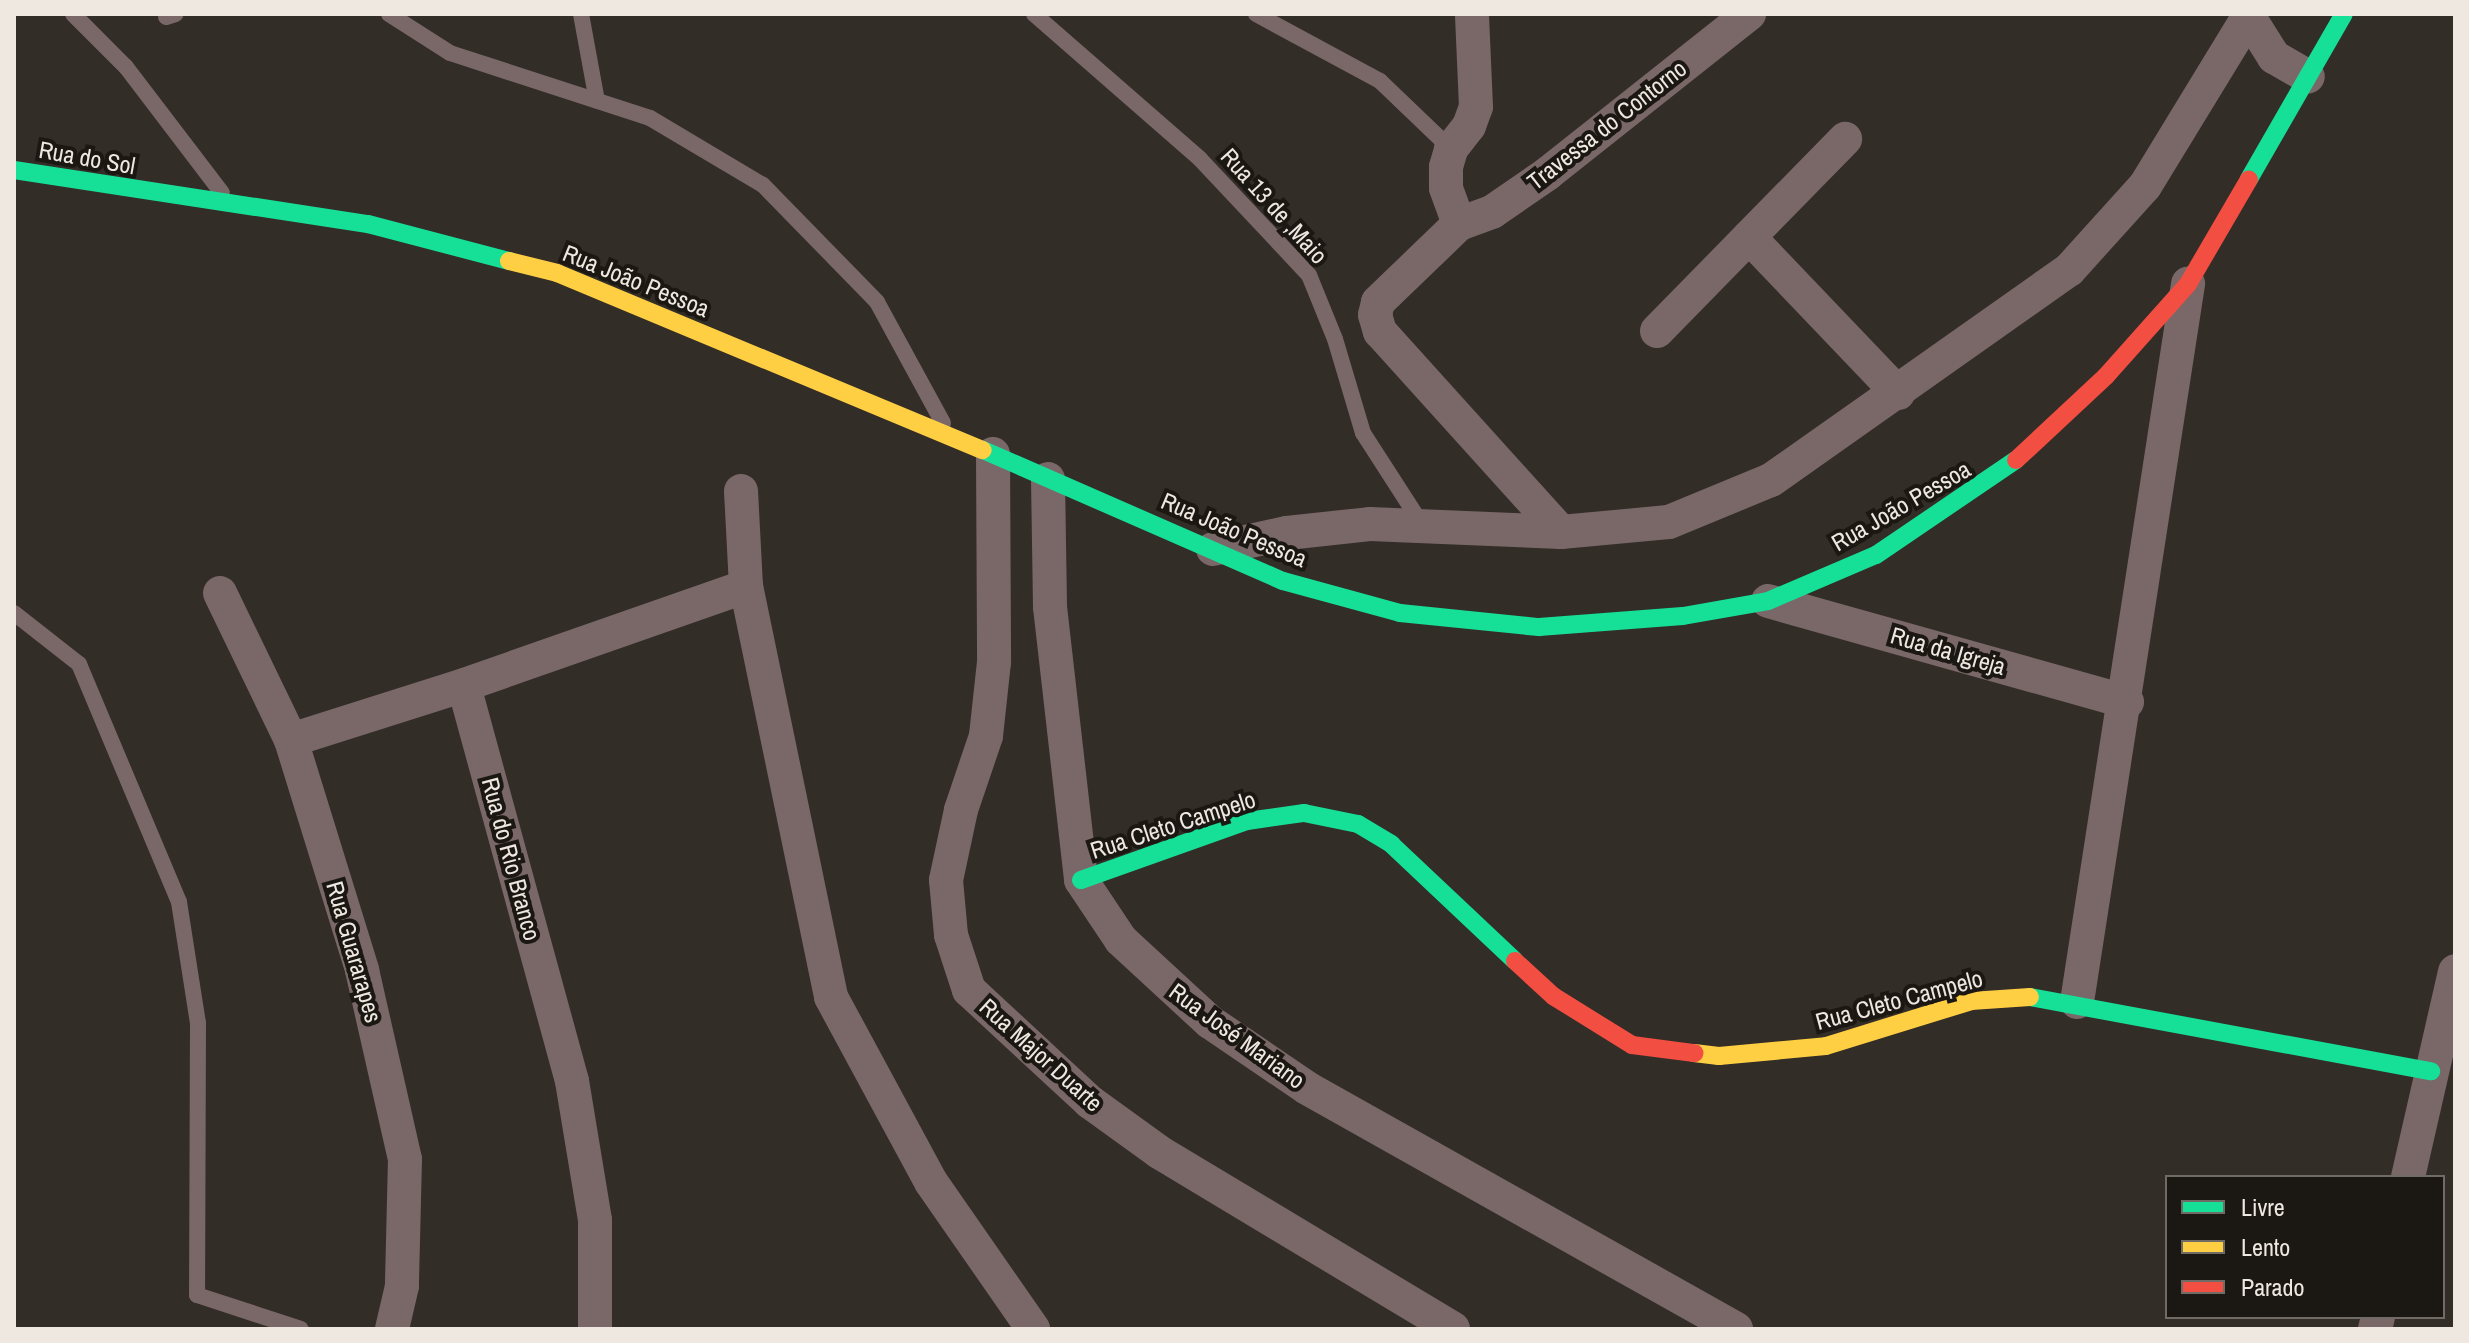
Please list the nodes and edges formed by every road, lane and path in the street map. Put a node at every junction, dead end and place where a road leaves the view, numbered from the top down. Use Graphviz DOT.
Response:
graph roads {
  1 [pos="73,14"];
  2 [pos="389,14"];
  3 [pos="581,14"];
  4 [pos="1034,14"];
  5 [pos="1256,14"];
  6 [pos="1472,14"];
  7 [pos="1749,14"];
  8 [pos="2344,14"];
  9 [pos="2249,15"];
  10 [pos="2308,77"];
  11 [pos="597,101"];
  12 [pos="1845,139"];
  13 [pos="1451,149"];
  14 [pos="14,170"];
  15 [pos="152,193"];
  16 [pos="230,204"];
  17 [pos="1459,224"];
  18 [pos="1749,237"];
  19 [pos="2188,284"];
  20 [pos="1657,331"];
  21 [pos="1898,393"];
  22 [pos="948,436"];
  23 [pos="993,454"];
  24 [pos="1048,479"];
  25 [pos="741,491"];
  26 [pos="1423,526"];
  27 [pos="1561,532"];
  28 [pos="1213,549"];
  29 [pos="746,586"];
  30 [pos="220,593"];
  31 [pos="1768,601"];
  32 [pos="14,613"];
  33 [pos="464,685"];
  34 [pos="2127,702"];
  35 [pos="291,740"];
  36 [pos="1081,880"];
  37 [pos="2455,971"];
  38 [pos="2077,1002"];
  39 [pos="2431,1071"];
  40 [pos="2408,1175"];
  41 [pos="301,1329"];
  42 [pos="392,1329"];
  43 [pos="595,1329"];
  44 [pos="1033,1329"];
  45 [pos="1453,1329"];
  46 [pos="1736,1329"];
  1 -- 16 [label="lane"];
  2 -- 11 [label="lane"];
  3 -- 11 [label="lane"];
  4 -- 26 [label="lane, Rua 13 de ,Maio"];
  5 -- 13 [label="lane"];
  6 -- 13 [label="street"];
  7 -- 17 [label="street, Travessa do Contorno"];
  8 -- 10 [label="main road, Rua João Pessoa"];
  9 -- 10 [label="street"];
  9 -- 21 [label="street"];
  10 -- 19 [label="main road, Rua João Pessoa"];
  11 -- 22 [label="lane"];
  12 -- 18 [label="street"];
  13 -- 17 [label="street"];
  14 -- 15 [label="main road, Rua do Sol"];
  15 -- 16 [label="main road, Rua João Pessoa"];
  16 -- 22 [label="main road, Rua João Pessoa"];
  17 -- 27 [label="street"];
  18 -- 20 [label="street"];
  18 -- 21 [label="street"];
  19 -- 31 [label="main road, Rua João Pessoa"];
  19 -- 34 [label="street"];
  21 -- 27 [label="street"];
  22 -- 23 [label="main road, Rua João Pessoa"];
  23 -- 24 [label="main road, Rua João Pessoa"];
  23 -- 45 [label="street, Rua Major Duarte"];
  24 -- 28 [label="main road, Rua João Pessoa"];
  24 -- 36 [label="street, Rua José Mariano"];
  25 -- 29 [label="street"];
  26 -- 27 [label="street"];
  26 -- 28 [label="street"];
  28 -- 31 [label="main road, Rua João Pessoa"];
  29 -- 33 [label="street"];
  29 -- 44 [label="street"];
  30 -- 35 [label="street, Rua Guararapes"];
  31 -- 34 [label="street, Rua da Igreja"];
  32 -- 41 [label="lane"];
  33 -- 35 [label="street"];
  33 -- 43 [label="street, Rua do Rio Branco"];
  34 -- 38 [label="street"];
  35 -- 42 [label="street, Rua Guararapes"];
  36 -- 38 [label="main road, Rua Cleto Campelo"];
  36 -- 46 [label="street, Rua José Mariano"];
  37 -- 39 [label="street"];
  38 -- 39 [label="main road, Rua Cleto Campelo"];
  39 -- 40 [label="street"];
}
